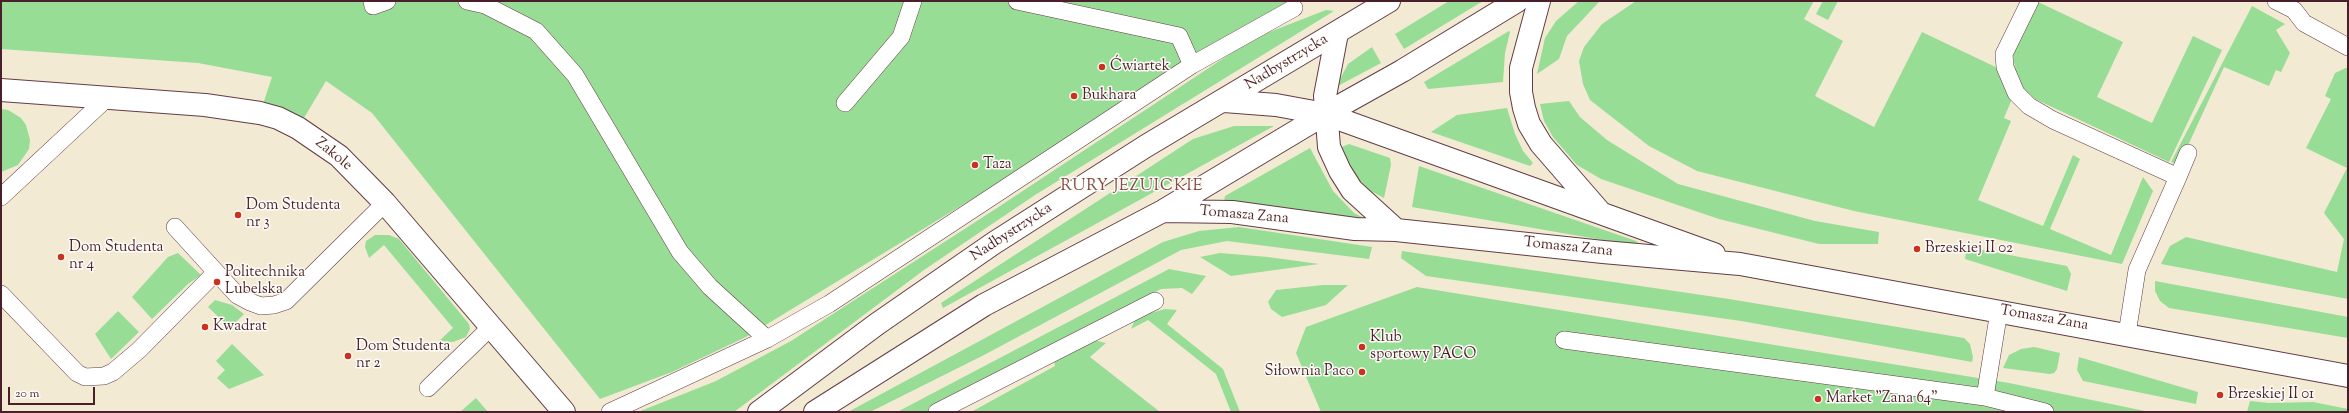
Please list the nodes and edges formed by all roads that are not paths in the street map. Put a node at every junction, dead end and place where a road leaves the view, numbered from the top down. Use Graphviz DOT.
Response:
graph roads {
  1 [pos="372,1"];
  2 [pos="387,1"];
  3 [pos="467,1"];
  4 [pos="913,1"];
  5 [pos="1017,1"];
  6 [pos="1389,1"];
  7 [pos="1517,1"];
  8 [pos="1539,1"];
  9 [pos="2030,1"];
  10 [pos="2276,1"];
  11 [pos="1294,8"];
  12 [pos="1337,33"];
  13 [pos="2348,47"];
  14 [pos="1192,65"];
  15 [pos="1,90"];
  16 [pos="107,98"];
  17 [pos="1224,101"];
  18 [pos="845,103"];
  19 [pos="1325,114"];
  20 [pos="2188,154"];
  21 [pos="2178,177"];
  22 [pos="2,193"];
  23 [pos="384,203"];
  24 [pos="1163,211"];
  25 [pos="1601,212"];
  26 [pos="175,227"];
  27 [pos="1396,230"];
  28 [pos="1740,264"];
  29 [pos="216,272"];
  30 [pos="1,294"];
  31 [pos="1155,301"];
  32 [pos="1999,311"];
  33 [pos="492,326"];
  34 [pos="2127,334"];
  35 [pos="766,339"];
  36 [pos="1564,340"];
  37 [pos="2348,376"];
  38 [pos="428,388"];
  39 [pos="1984,397"];
  40 [pos="564,412"];
  41 [pos="610,412"];
  42 [pos="759,412"];
  43 [pos="815,412"];
  44 [pos="937,412"];
  45 [pos="2045,412"];
  1 -- 2 [label="lane"];
  3 -- 35 [label="lane"];
  4 -- 18 [label="lane"];
  5 -- 14 [label="lane"];
  6 -- 12 [label="street, Nadbystrzycka"];
  7 -- 19 [label="street"];
  8 -- 25 [label="street, Tomasza Zana"];
  9 -- 21 [label="lane"];
  10 -- 13 [label="lane"];
  11 -- 14 [label="lane"];
  12 -- 17 [label="street, Nadbystrzycka"];
  12 -- 19 [label="street, Nadbystrzycka"];
  14 -- 35 [label="lane"];
  15 -- 16 [label="street, Zakole"];
  16 -- 22 [label="lane"];
  16 -- 23 [label="street, Zakole"];
  17 -- 19 [label="street, Tomasza Zana"];
  17 -- 42 [label="street, Nadbystrzycka"];
  19 -- 24 [label="street"];
  19 -- 25 [label="street, Tomasza Zana"];
  19 -- 27 [label="street"];
  20 -- 21 [label="lane"];
  21 -- 34 [label="lane"];
  23 -- 29 [label="lane"];
  23 -- 33 [label="street, Zakole"];
  24 -- 27 [label="street, Tomasza Zana"];
  24 -- 43 [label="street"];
  25 -- 28 [label="street, Tomasza Zana"];
  26 -- 29 [label="lane"];
  27 -- 28 [label="street, Tomasza Zana"];
  28 -- 32 [label="street, Tomasza Zana"];
  29 -- 30 [label="lane"];
  31 -- 44 [label="lane"];
  32 -- 34 [label="street, Tomasza Zana"];
  32 -- 39 [label="lane"];
  33 -- 38 [label="lane"];
  33 -- 40 [label="street, Zakole"];
  34 -- 37 [label="street, Tomasza Zana"];
  35 -- 41 [label="lane"];
  36 -- 39 [label="lane"];
  39 -- 45 [label="lane"];
}
